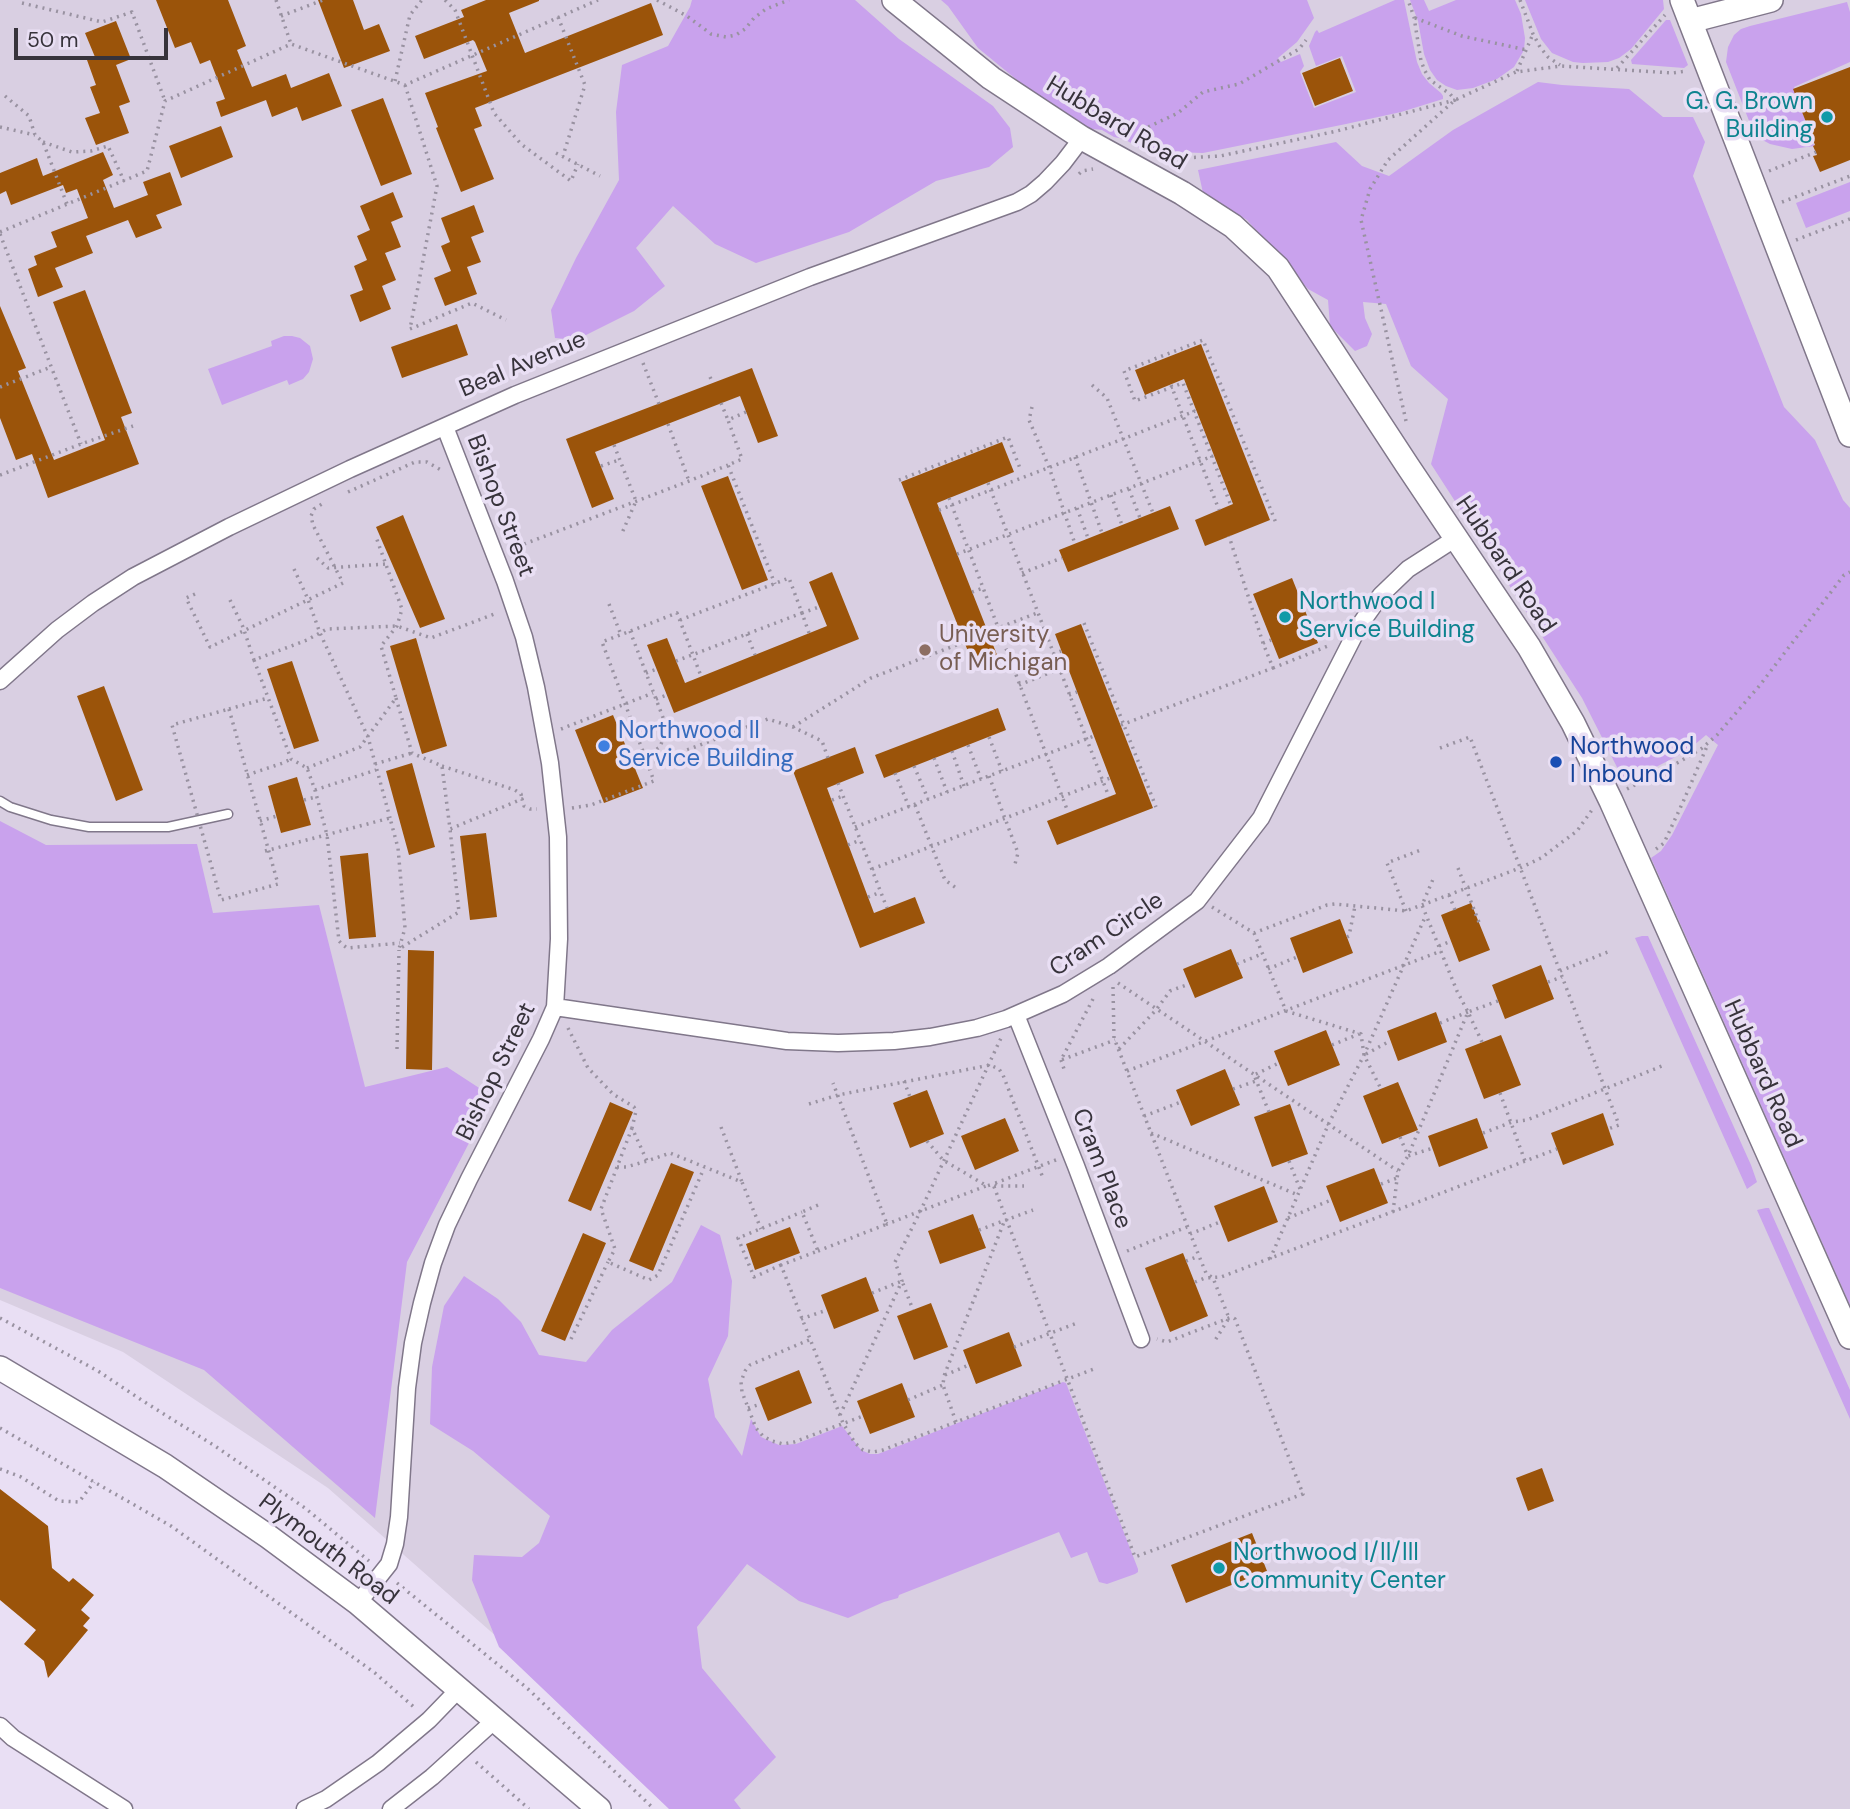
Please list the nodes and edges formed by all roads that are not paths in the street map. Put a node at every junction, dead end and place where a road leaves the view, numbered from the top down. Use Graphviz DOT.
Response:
graph roads {
  1 [pos="894,0"];
  2 [pos="1771,0"];
  3 [pos="1681,10"];
  4 [pos="1082,138"];
  5 [pos="445,427"];
  6 [pos="1850,435"];
  7 [pos="1456,538"];
  8 [pos="0,681"];
  9 [pos="0,801"];
  10 [pos="228,814"];
  11 [pos="555,1007"];
  12 [pos="1011,1017"];
  13 [pos="1147,1336"];
  14 [pos="1850,1337"];
  15 [pos="0,1368"];
  16 [pos="358,1603"];
  17 [pos="459,1689"];
  18 [pos="495,1720"];
  19 [pos="0,1726"];
  20 [pos="330,1804"];
  21 [pos="124,1809"];
  22 [pos="305,1809"];
  23 [pos="391,1809"];
  24 [pos="599,1809"];
  1 -- 4 [label="street, Hubbard Road"];
  2 -- 3 [label="street"];
  3 -- 6 [label="street"];
  4 -- 5 [label="street, Beal Avenue"];
  4 -- 7 [label="street, Hubbard Road"];
  5 -- 8 [label="street, Beal Avenue"];
  5 -- 11 [label="street, Bishop Street"];
  7 -- 12 [label="street, Cram Circle"];
  7 -- 14 [label="street, Hubbard Road"];
  9 -- 10 [label="lane"];
  11 -- 12 [label="street, Cram Circle"];
  11 -- 16 [label="street, Bishop Street"];
  12 -- 13 [label="street, Cram Place"];
  15 -- 16 [label="street, Plymouth Road"];
  16 -- 17 [label="street, Plymouth Road"];
  17 -- 18 [label="street, Plymouth Road"];
  17 -- 20 [label="street"];
  18 -- 23 [label="street"];
  18 -- 24 [label="street, Plymouth Road"];
  19 -- 21 [label="street"];
  20 -- 22 [label="street"];
}
